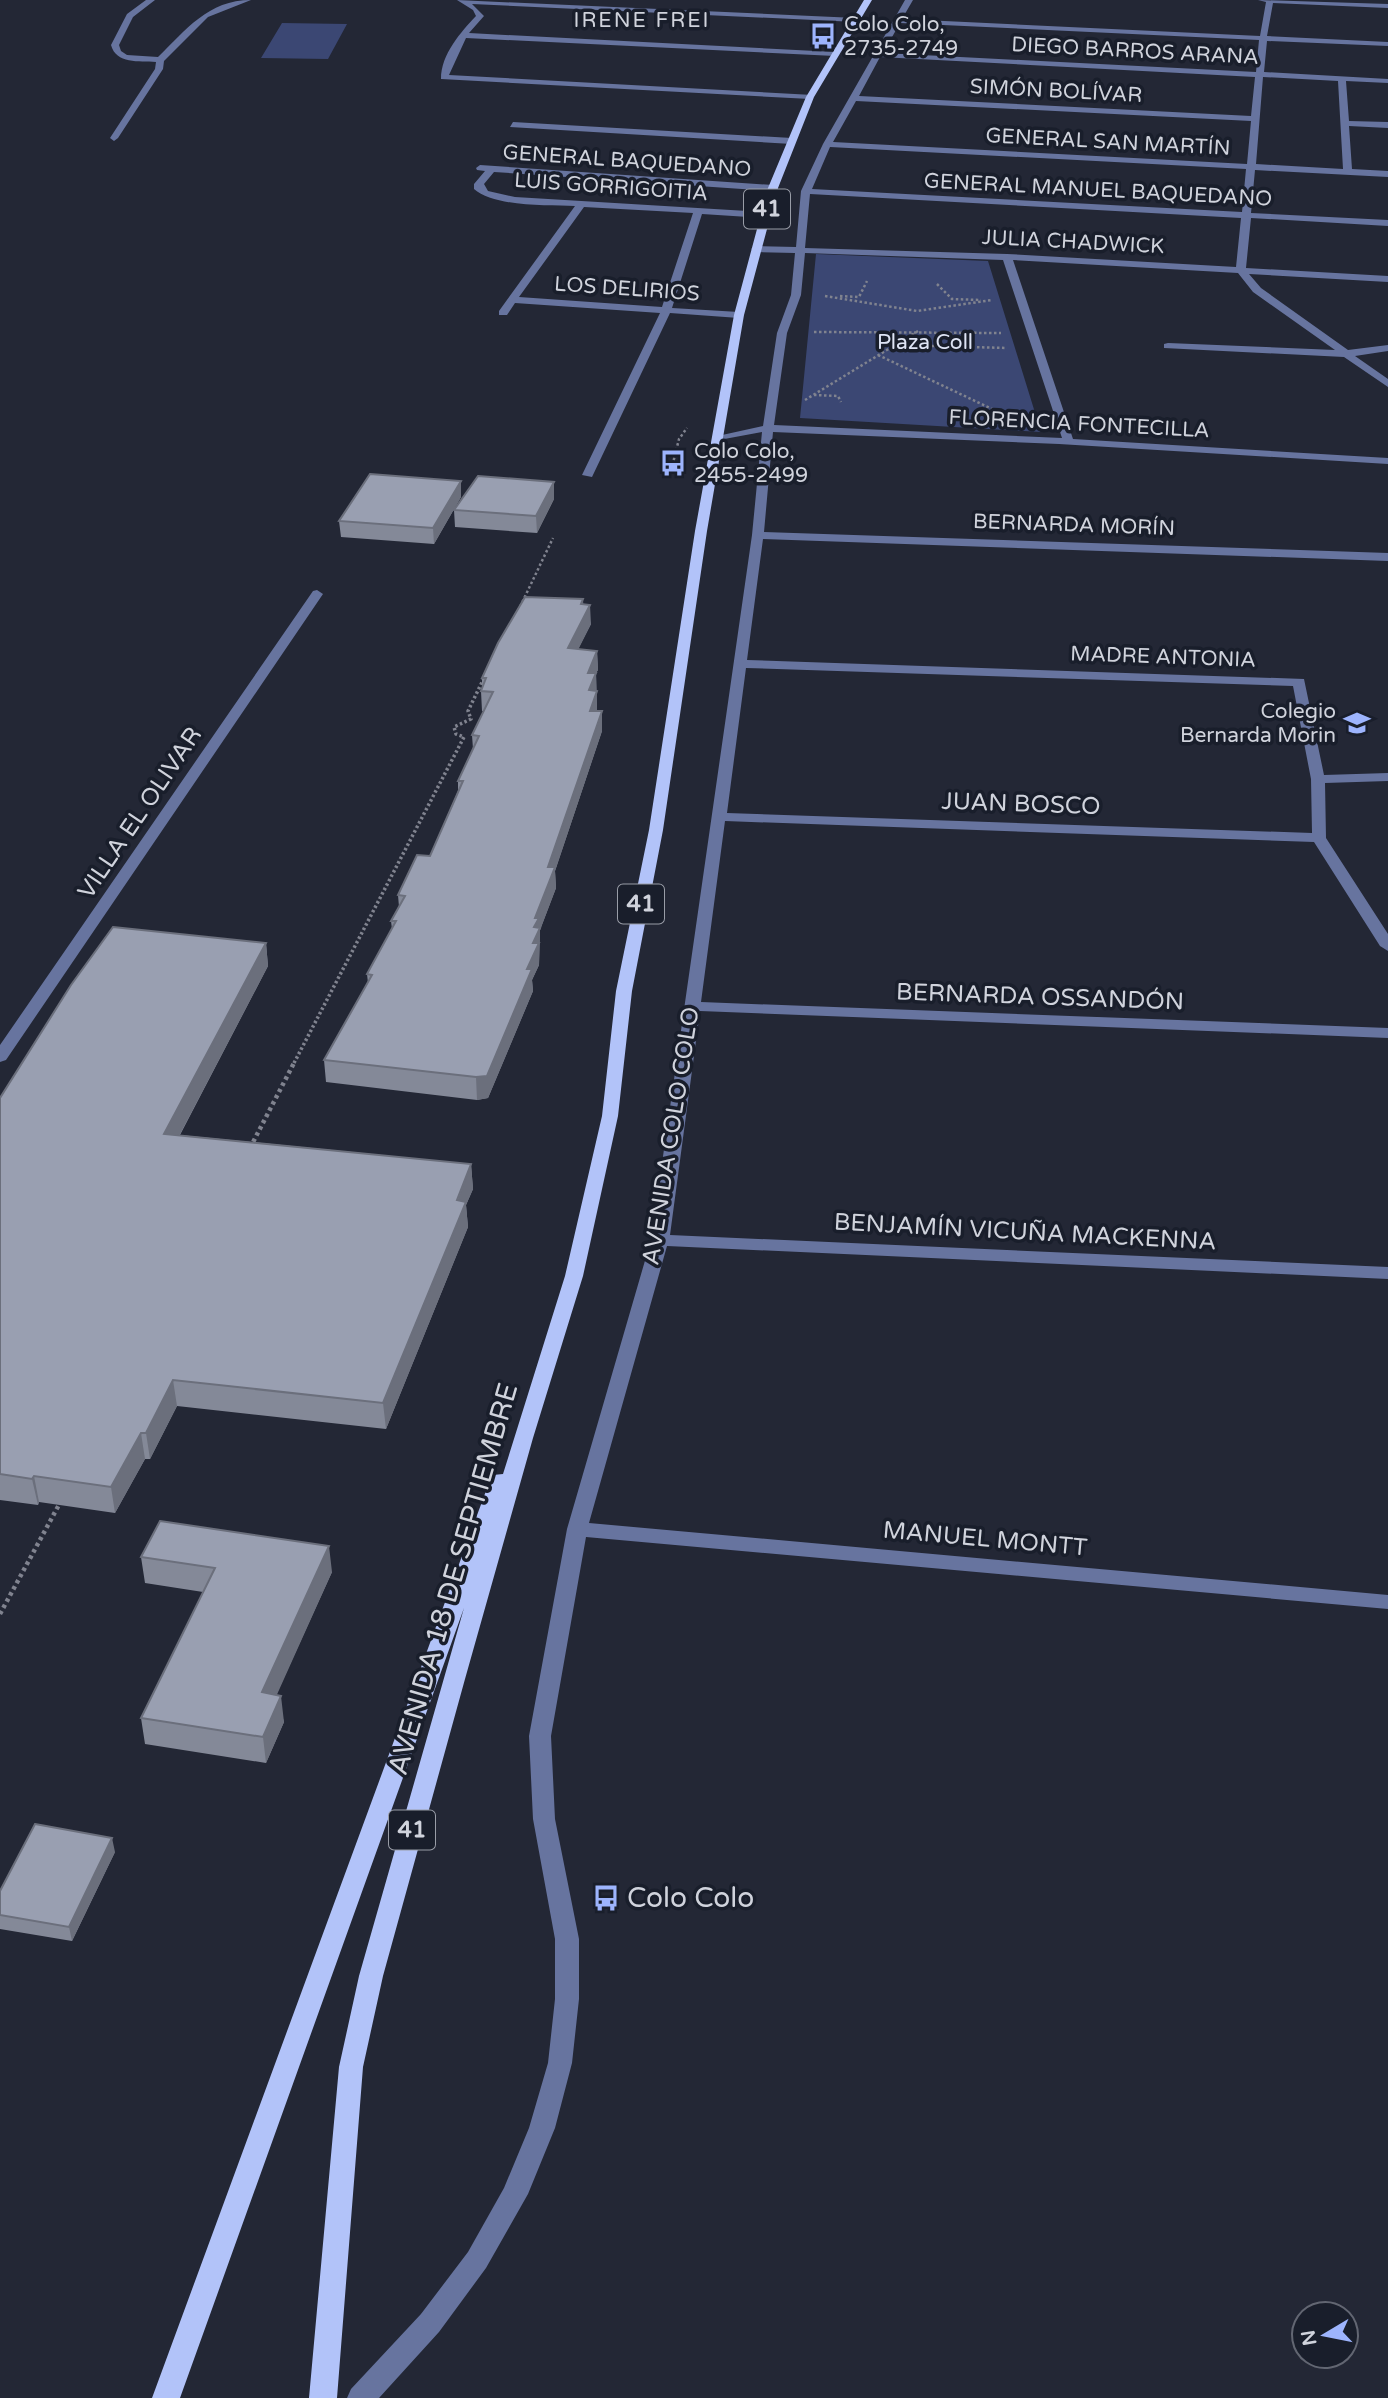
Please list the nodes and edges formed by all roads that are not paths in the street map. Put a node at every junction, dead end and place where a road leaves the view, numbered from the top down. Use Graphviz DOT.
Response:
graph roads {
  1 [pos="151,0"];
  2 [pos="247,0"];
  3 [pos="462,0"];
  4 [pos="868,0"];
  5 [pos="909,0"];
  6 [pos="1262,0"];
  7 [pos="1270,0"];
  8 [pos="1382,3"];
  9 [pos="856,20"];
  10 [pos="898,21"];
  11 [pos="461,35"];
  12 [pos="1264,39"];
  13 [pos="1388,44"];
  14 [pos="835,54"];
  15 [pos="879,55"];
  16 [pos="160,60"];
  17 [pos="1261,76"];
  18 [pos="1342,79"];
  19 [pos="1388,81"];
  20 [pos="810,97"];
  21 [pos="853,98"];
  22 [pos="1257,119"];
  23 [pos="1345,123"];
  24 [pos="513,125"];
  25 [pos="1388,125"];
  26 [pos="114,138"];
  27 [pos="792,141"];
  28 [pos="827,144"];
  29 [pos="1251,167"];
  30 [pos="479,168"];
  31 [pos="491,169"];
  32 [pos="1348,172"];
  33 [pos="1388,174"];
  34 [pos="773,188"];
  35 [pos="806,191"];
  36 [pos="581,204"];
  37 [pos="698,211"];
  38 [pos="765,215"];
  39 [pos="1245,215"];
  40 [pos="1388,223"];
  41 [pos="756,249"];
  42 [pos="803,249"];
  43 [pos="1007,257"];
  44 [pos="1241,271"];
  45 [pos="1388,279"];
  46 [pos="513,300"];
  47 [pos="666,311"];
  48 [pos="503,313"];
  49 [pos="739,315"];
  50 [pos="1168,346"];
  51 [pos="1388,348"];
  52 [pos="1343,354"];
  53 [pos="1388,384"];
  54 [pos="770,422"];
  55 [pos="719,437"];
  56 [pos="1069,442"];
  57 [pos="1388,461"];
  58 [pos="589,475"];
  59 [pos="758,535"];
  60 [pos="1388,557"];
  61 [pos="317,594"];
  62 [pos="741,664"];
  63 [pos="1388,777"];
  64 [pos="1318,779"];
  65 [pos="721,817"];
  66 [pos="1320,838"];
  67 [pos="1388,946"];
  68 [pos="691,1006"];
  69 [pos="1388,1033"];
  70 [pos="0,1057"];
  71 [pos="660,1240"];
  72 [pos="1388,1273"];
  73 [pos="574,1276"];
  74 [pos="577,1529"];
  75 [pos="1388,1602"];
  76 [pos="166,2398"];
  77 [pos="323,2398"];
  78 [pos="361,2398"];
  1 -- 16 [label="street"];
  2 -- 16 [label="street"];
  3 -- 9 [label="street"];
  3 -- 11 [label="street"];
  4 -- 9 [label="main road, 41"];
  5 -- 10 [label="street, AVENIDA COLO COLO"];
  6 -- 7 [label="street"];
  7 -- 8 [label="street"];
  7 -- 12 [label="street"];
  9 -- 14 [label="main road, 41"];
  10 -- 12 [label="street"];
  10 -- 15 [label="street, AVENIDA COLO COLO"];
  11 -- 14 [label="street"];
  11 -- 20 [label="street"];
  12 -- 13 [label="street"];
  12 -- 17 [label="street"];
  14 -- 20 [label="main road, 41"];
  15 -- 17 [label="street, DIEGO BARROS ARANA"];
  15 -- 21 [label="street, AVENIDA COLO COLO"];
  16 -- 26 [label="street"];
  17 -- 18 [label="street, DIEGO BARROS ARANA"];
  17 -- 22 [label="street"];
  18 -- 19 [label="street, DIEGO BARROS ARANA"];
  18 -- 23 [label="street"];
  20 -- 27 [label="main road, 41"];
  21 -- 22 [label="street, SIMÓN BOLÍVAR"];
  21 -- 28 [label="street, AVENIDA COLO COLO"];
  22 -- 29 [label="street"];
  23 -- 25 [label="street"];
  23 -- 32 [label="street"];
  24 -- 27 [label="street"];
  27 -- 34 [label="main road, 41"];
  28 -- 29 [label="street, GENERAL SAN MARTÍN"];
  28 -- 35 [label="street, AVENIDA COLO COLO"];
  29 -- 32 [label="street, GENERAL SAN MARTÍN"];
  29 -- 39 [label="street"];
  30 -- 31 [label="street, GENERAL BAQUEDANO"];
  31 -- 34 [label="street, GENERAL BAQUEDANO"];
  31 -- 36 [label="street, LUIS GORRIGOITIA"];
  32 -- 33 [label="street, GENERAL SAN MARTÍN"];
  34 -- 38 [label="main road, 41"];
  35 -- 39 [label="street, GENERAL MANUEL BAQUEDANO"];
  35 -- 42 [label="street, AVENIDA COLO COLO"];
  36 -- 37 [label="street, LUIS GORRIGOITIA"];
  36 -- 46 [label="street, LOS DELIRIOS"];
  37 -- 38 [label="street, LUIS GORRIGOITIA"];
  37 -- 47 [label="street"];
  38 -- 41 [label="main road, 41"];
  39 -- 40 [label="street, GENERAL MANUEL BAQUEDANO"];
  39 -- 44 [label="street"];
  41 -- 42 [label="street, JULIA CHADWICK"];
  41 -- 49 [label="main road, 41"];
  42 -- 43 [label="street, JULIA CHADWICK"];
  42 -- 54 [label="street, AVENIDA COLO COLO"];
  43 -- 44 [label="street, JULIA CHADWICK"];
  43 -- 56 [label="street"];
  44 -- 45 [label="street, JULIA CHADWICK"];
  44 -- 52 [label="street"];
  46 -- 47 [label="street, LOS DELIRIOS"];
  46 -- 48 [label="street, LOS DELIRIOS"];
  47 -- 49 [label="street, LOS DELIRIOS"];
  47 -- 58 [label="street"];
  49 -- 55 [label="main road, 41"];
  50 -- 52 [label="street"];
  51 -- 52 [label="street"];
  52 -- 53 [label="street"];
  54 -- 55 [label="street, FLORENCIA FONTECILLA"];
  54 -- 56 [label="street, FLORENCIA FONTECILLA"];
  54 -- 59 [label="street, AVENIDA COLO COLO"];
  55 -- 73 [label="main road, 41"];
  56 -- 57 [label="street, FLORENCIA FONTECILLA"];
  59 -- 60 [label="street, BERNARDA MORÍN"];
  59 -- 62 [label="street, AVENIDA COLO COLO"];
  61 -- 70 [label="street, VILLA EL OLIVAR"];
  62 -- 64 [label="street, MADRE ANTONIA"];
  62 -- 65 [label="street, AVENIDA COLO COLO"];
  63 -- 64 [label="street"];
  64 -- 66 [label="street, MADRE ANTONIA"];
  65 -- 66 [label="street, JUAN BOSCO"];
  65 -- 68 [label="street, AVENIDA COLO COLO"];
  66 -- 67 [label="street"];
  68 -- 69 [label="street, BERNARDA OSSANDÓN"];
  68 -- 71 [label="street, AVENIDA COLO COLO"];
  71 -- 72 [label="street, BENJAMÍN VICUÑA MACKENNA"];
  71 -- 74 [label="street, AVENIDA COLO COLO"];
  73 -- 76 [label="main road"];
  73 -- 77 [label="main road, AVENIDA 18 DE SEPTIEMBRE / 41"];
  74 -- 75 [label="street, MANUEL MONTT"];
  74 -- 78 [label="street, AVENIDA COLO COLO"];
}
